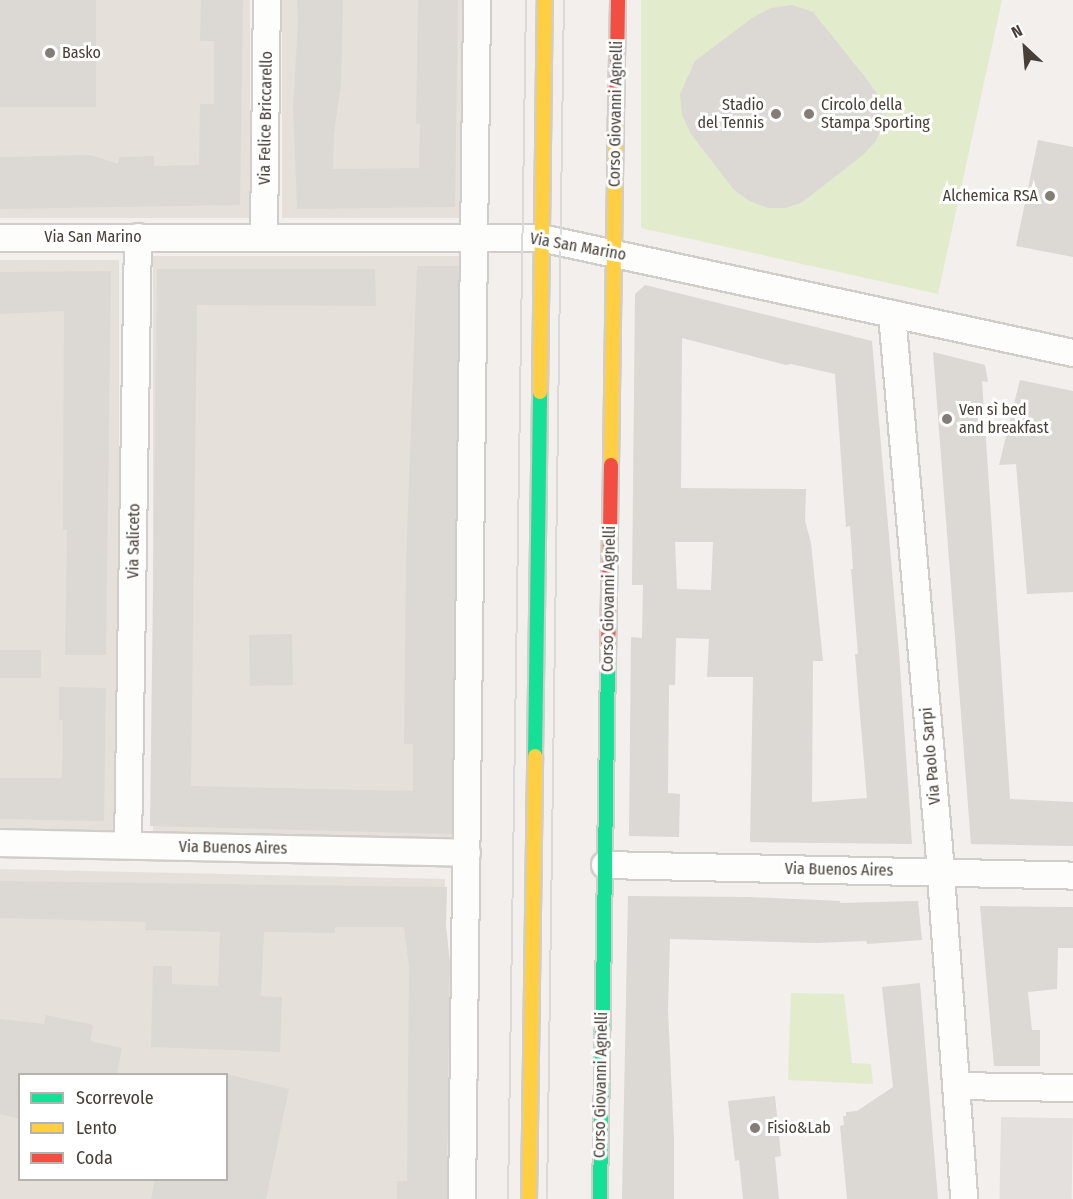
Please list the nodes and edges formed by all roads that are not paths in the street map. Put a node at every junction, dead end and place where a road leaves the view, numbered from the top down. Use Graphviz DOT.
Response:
graph roads {
  1 [pos="267,0"];
  2 [pos="477,0"];
  3 [pos="545,0"];
  4 [pos="618,0"];
  5 [pos="264,236"];
  6 [pos="475,236"];
  7 [pos="138,237"];
  8 [pos="0,238"];
  9 [pos="542,238"];
  10 [pos="614,252"];
  11 [pos="892,314"];
  12 [pos="1073,353"];
  13 [pos="0,843"];
  14 [pos="128,845"];
  15 [pos="466,853"];
  16 [pos="605,866"];
  17 [pos="940,872"];
  18 [pos="1073,876"];
  19 [pos="956,1086"];
  20 [pos="1073,1088"];
  21 [pos="462,1199"];
  22 [pos="529,1199"];
  23 [pos="600,1199"];
  24 [pos="964,1199"];
  1 -- 5 [label="street, Via Felice Briccarello"];
  2 -- 6 [label="street"];
  3 -- 9 [label="street"];
  4 -- 10 [label="street, Corso Giovanni Agnelli"];
  5 -- 6 [label="street, Via San Marino"];
  5 -- 7 [label="street, Via San Marino"];
  6 -- 9 [label="street, Via San Marino"];
  6 -- 15 [label="street"];
  7 -- 8 [label="street, Via San Marino"];
  7 -- 14 [label="street, Via Saliceto"];
  9 -- 10 [label="street, Via San Marino"];
  9 -- 22 [label="street"];
  10 -- 11 [label="street, Via San Marino"];
  10 -- 16 [label="street, Corso Giovanni Agnelli"];
  11 -- 12 [label="street, Via San Marino"];
  11 -- 17 [label="street, Via Paolo Sarpi"];
  13 -- 14 [label="street, Via Buenos Aires"];
  14 -- 15 [label="street, Via Buenos Aires"];
  15 -- 21 [label="street"];
  16 -- 17 [label="street, Via Buenos Aires"];
  16 -- 23 [label="street, Corso Giovanni Agnelli"];
  17 -- 18 [label="street, Via Buenos Aires"];
  17 -- 19 [label="street, Via Paolo Sarpi"];
  19 -- 20 [label="street"];
  19 -- 24 [label="street, Via Paolo Sarpi"];
}
